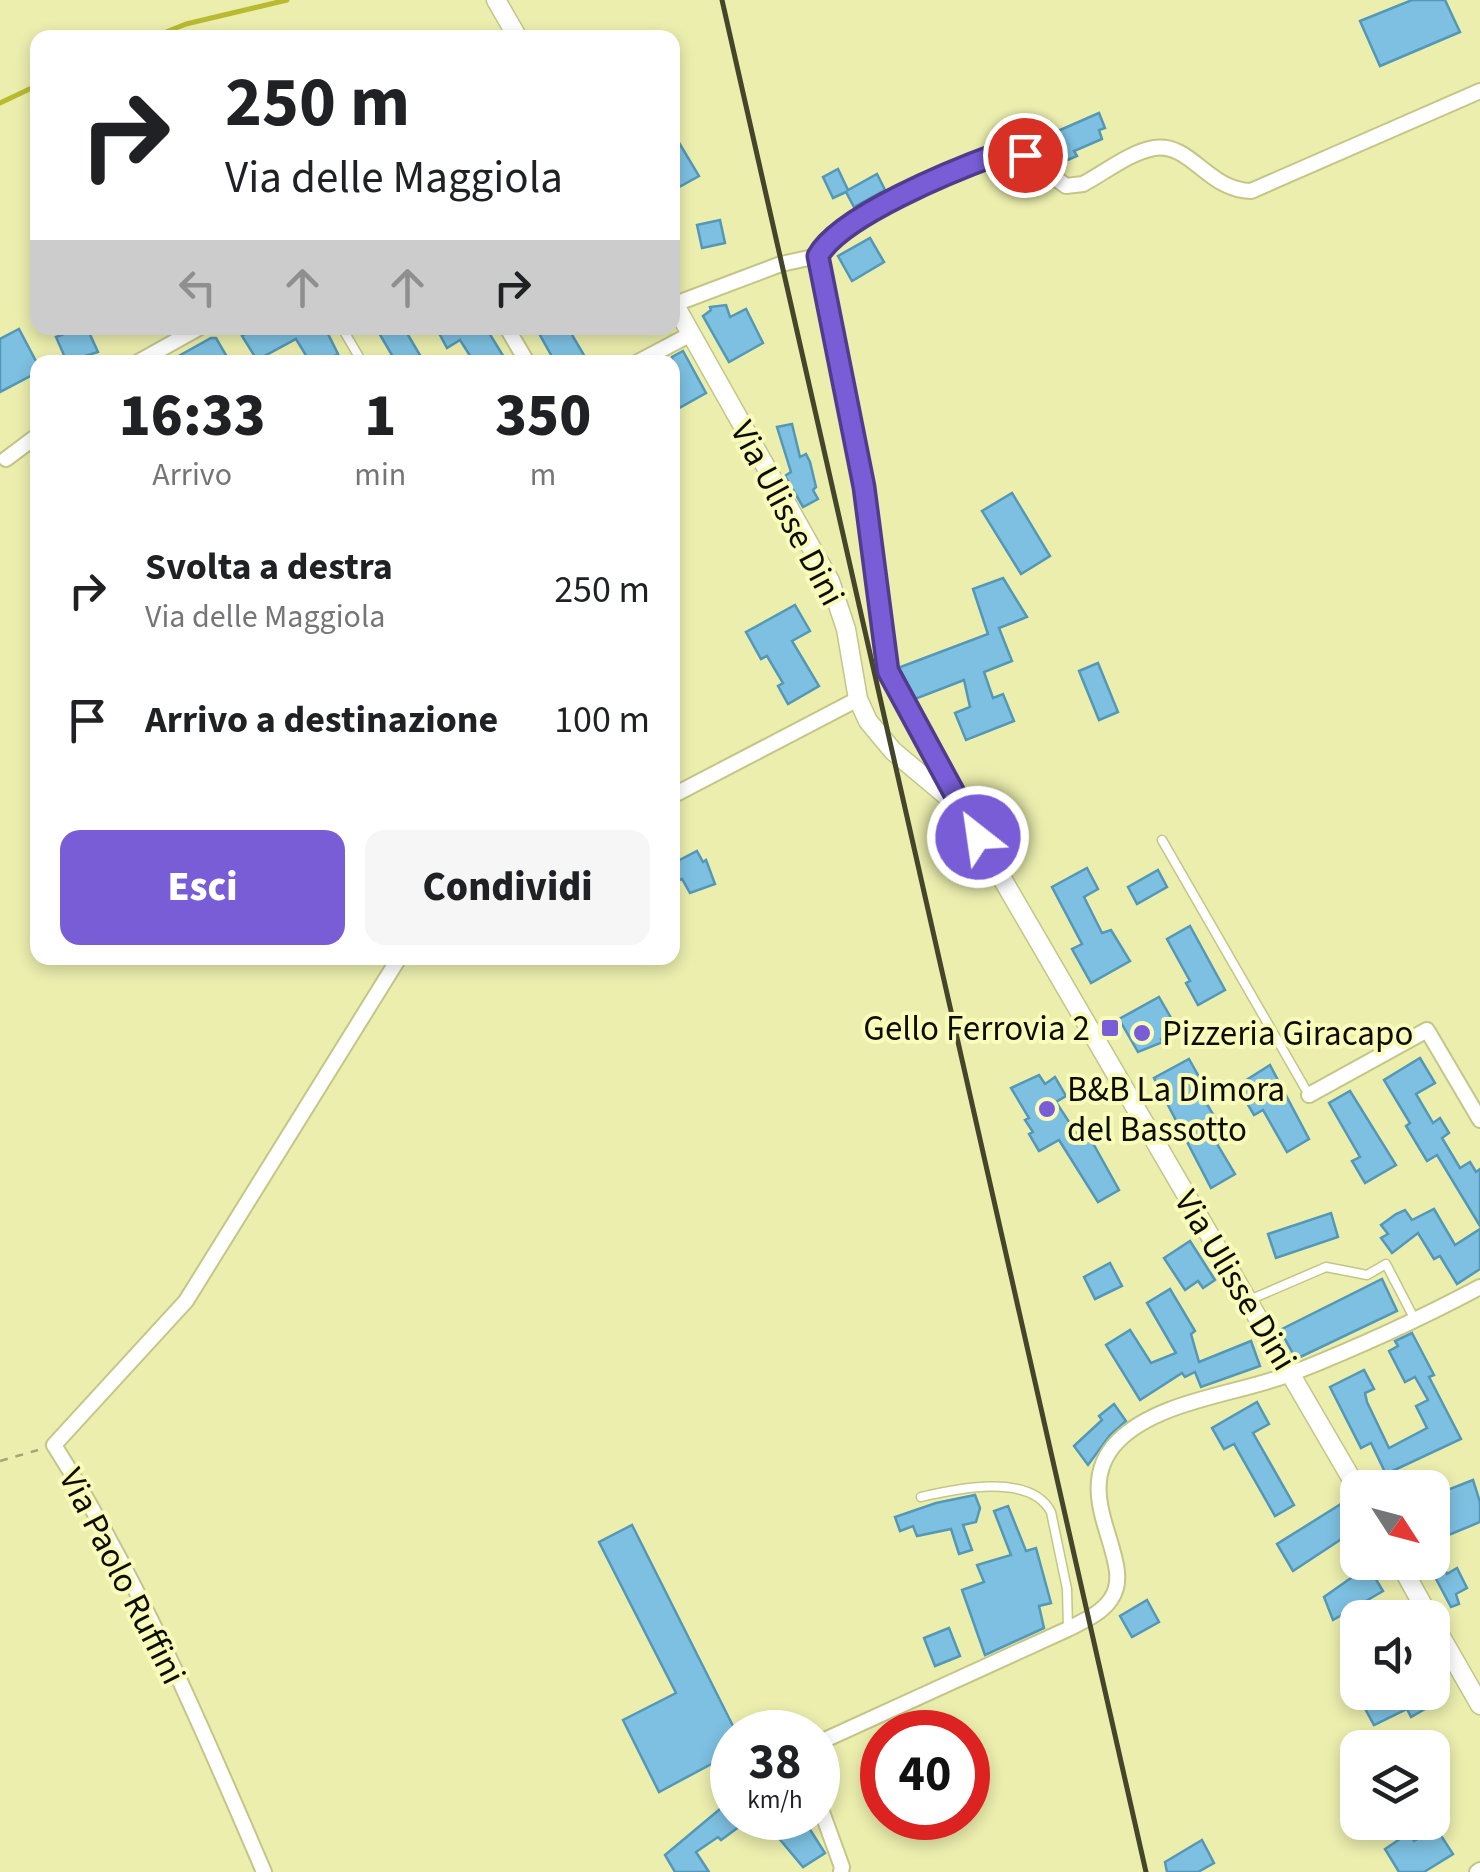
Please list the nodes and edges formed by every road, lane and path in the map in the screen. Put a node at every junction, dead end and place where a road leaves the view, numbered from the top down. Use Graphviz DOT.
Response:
graph roads {
  1 [pos="496,0"];
  2 [pos="513,30"];
  3 [pos="1480,91"];
  4 [pos="818,256"];
  5 [pos="680,315"];
  6 [pos="680,318"];
  7 [pos="186,335"];
  8 [pos="662,335"];
  9 [pos="151,355"];
  10 [pos="644,355"];
  11 [pos="30,441"];
  12 [pos="6,459"];
  13 [pos="858,700"];
  14 [pos="680,792"];
  15 [pos="961,808"];
  16 [pos="1162,840"];
  17 [pos="396,965"];
  18 [pos="1309,1095"];
  19 [pos="1480,1120"];
  20 [pos="1480,1288"];
  21 [pos="1247,1301"];
  22 [pos="1414,1318"];
  23 [pos="1292,1374"];
  24 [pos="54,1445"];
  25 [pos="0,1460"];
  26 [pos="1347,1470"];
  27 [pos="921,1497"];
  28 [pos="1068,1629"];
  29 [pos="1450,1653"];
  30 [pos="1480,1705"];
  31 [pos="840,1733"];
  32 [pos="832,1840"];
  33 [pos="264,1872"];
  34 [pos="841,1872"];
  1 -- 2 [label="street"];
  3 -- 4 [label="street"];
  4 -- 5 [label="street"];
  4 -- 15 [label="street"];
  6 -- 13 [label="street, Via Ulisse Dini"];
  7 -- 9 [label="street"];
  8 -- 10 [label="street"];
  11 -- 12 [label="street"];
  13 -- 14 [label="street"];
  13 -- 15 [label="street, Via Ulisse Dini"];
  15 -- 21 [label="street, Via Ulisse Dini"];
  16 -- 18 [label="lane"];
  17 -- 24 [label="street, Via Paolo Ruffini"];
  18 -- 19 [label="street"];
  20 -- 22 [label="street"];
  21 -- 22 [label="lane"];
  21 -- 23 [label="street, Via Ulisse Dini"];
  22 -- 23 [label="street"];
  23 -- 26 [label="street, Via Ulisse Dini"];
  23 -- 28 [label="street"];
  24 -- 25 [label="path"];
  24 -- 33 [label="street, Via Paolo Ruffini"];
  27 -- 28 [label="lane"];
  28 -- 31 [label="street"];
  29 -- 30 [label="street"];
  32 -- 34 [label="street"];
}
